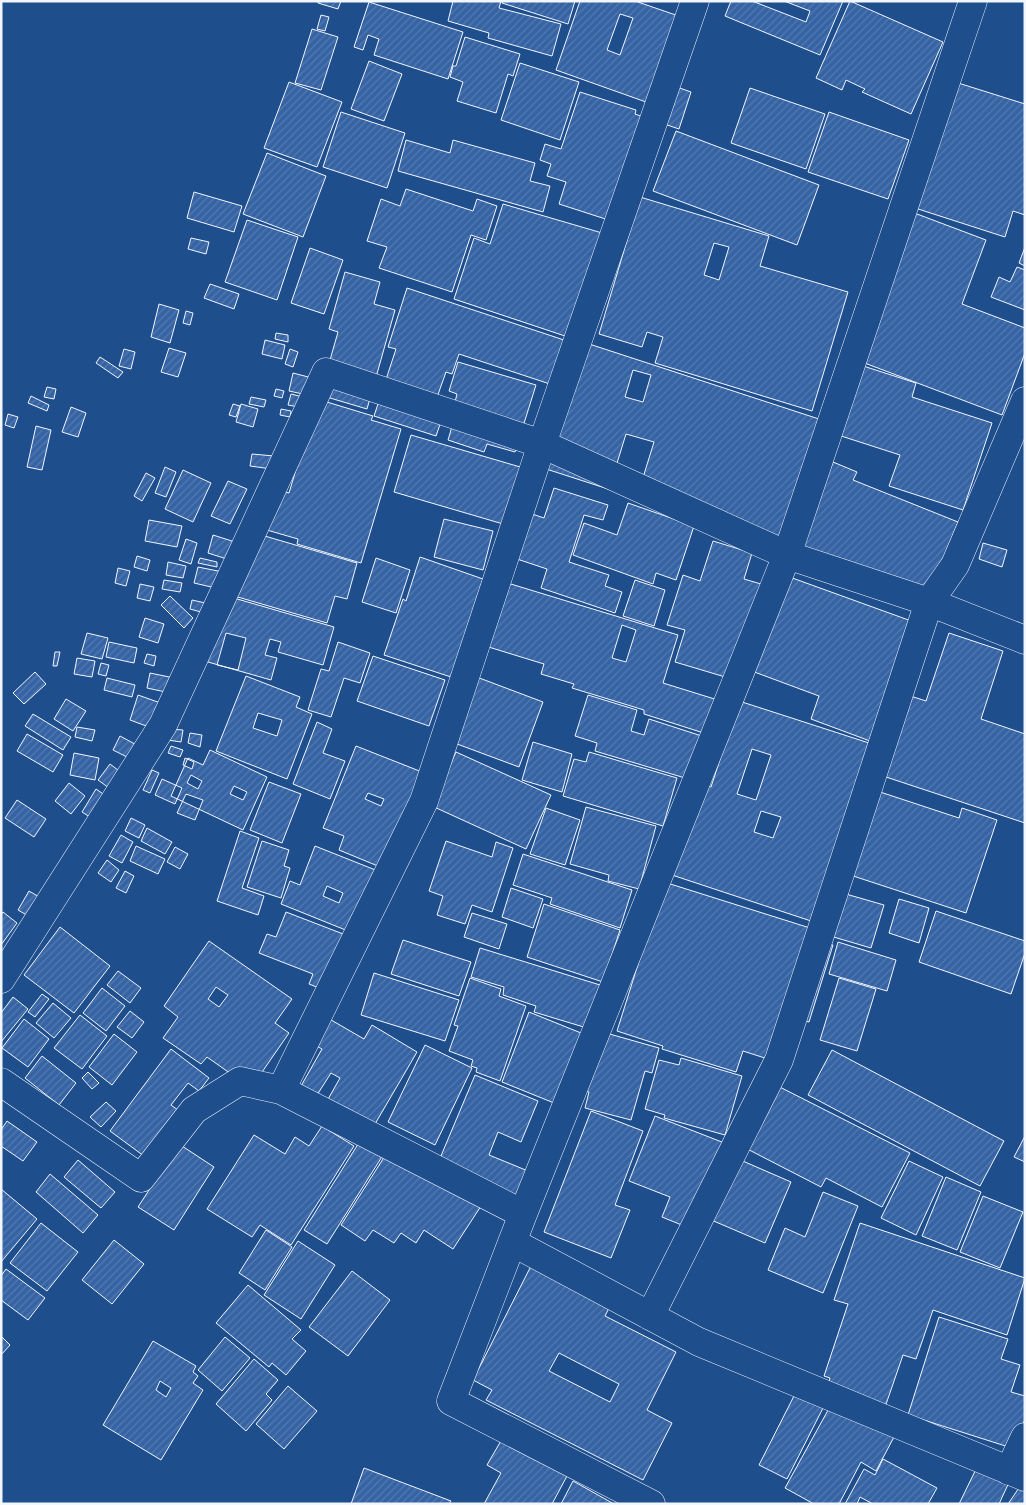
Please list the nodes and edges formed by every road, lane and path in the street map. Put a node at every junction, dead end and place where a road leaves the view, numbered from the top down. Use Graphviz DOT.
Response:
graph roads {
  1 [pos="695,1"];
  2 [pos="972,1"];
  3 [pos="1025,402"];
  4 [pos="542,444"];
  5 [pos="787,555"];
  6 [pos="929,602"];
  7 [pos="1025,640"];
  8 [pos="1,979"];
  9 [pos="1,1082"];
  10 [pos="281,1090"];
  11 [pos="523,1214"];
  12 [pos="512,1242"];
  13 [pos="650,1316"];
  14 [pos="1025,1437"];
  15 [pos="1017,1474"];
  16 [pos="651,1504"];
  1 -- 4 [label="street"];
  2 -- 5 [label="street"];
  3 -- 6 [label="street"];
  4 -- 5 [label="street"];
  4 -- 8 [label="street"];
  4 -- 10 [label="street"];
  5 -- 6 [label="street"];
  5 -- 11 [label="street"];
  6 -- 7 [label="street"];
  6 -- 13 [label="street"];
  9 -- 10 [label="street"];
  10 -- 11 [label="street"];
  11 -- 12 [label="street"];
  12 -- 13 [label="street"];
  12 -- 16 [label="street"];
  13 -- 15 [label="street"];
  14 -- 15 [label="street"];
}
